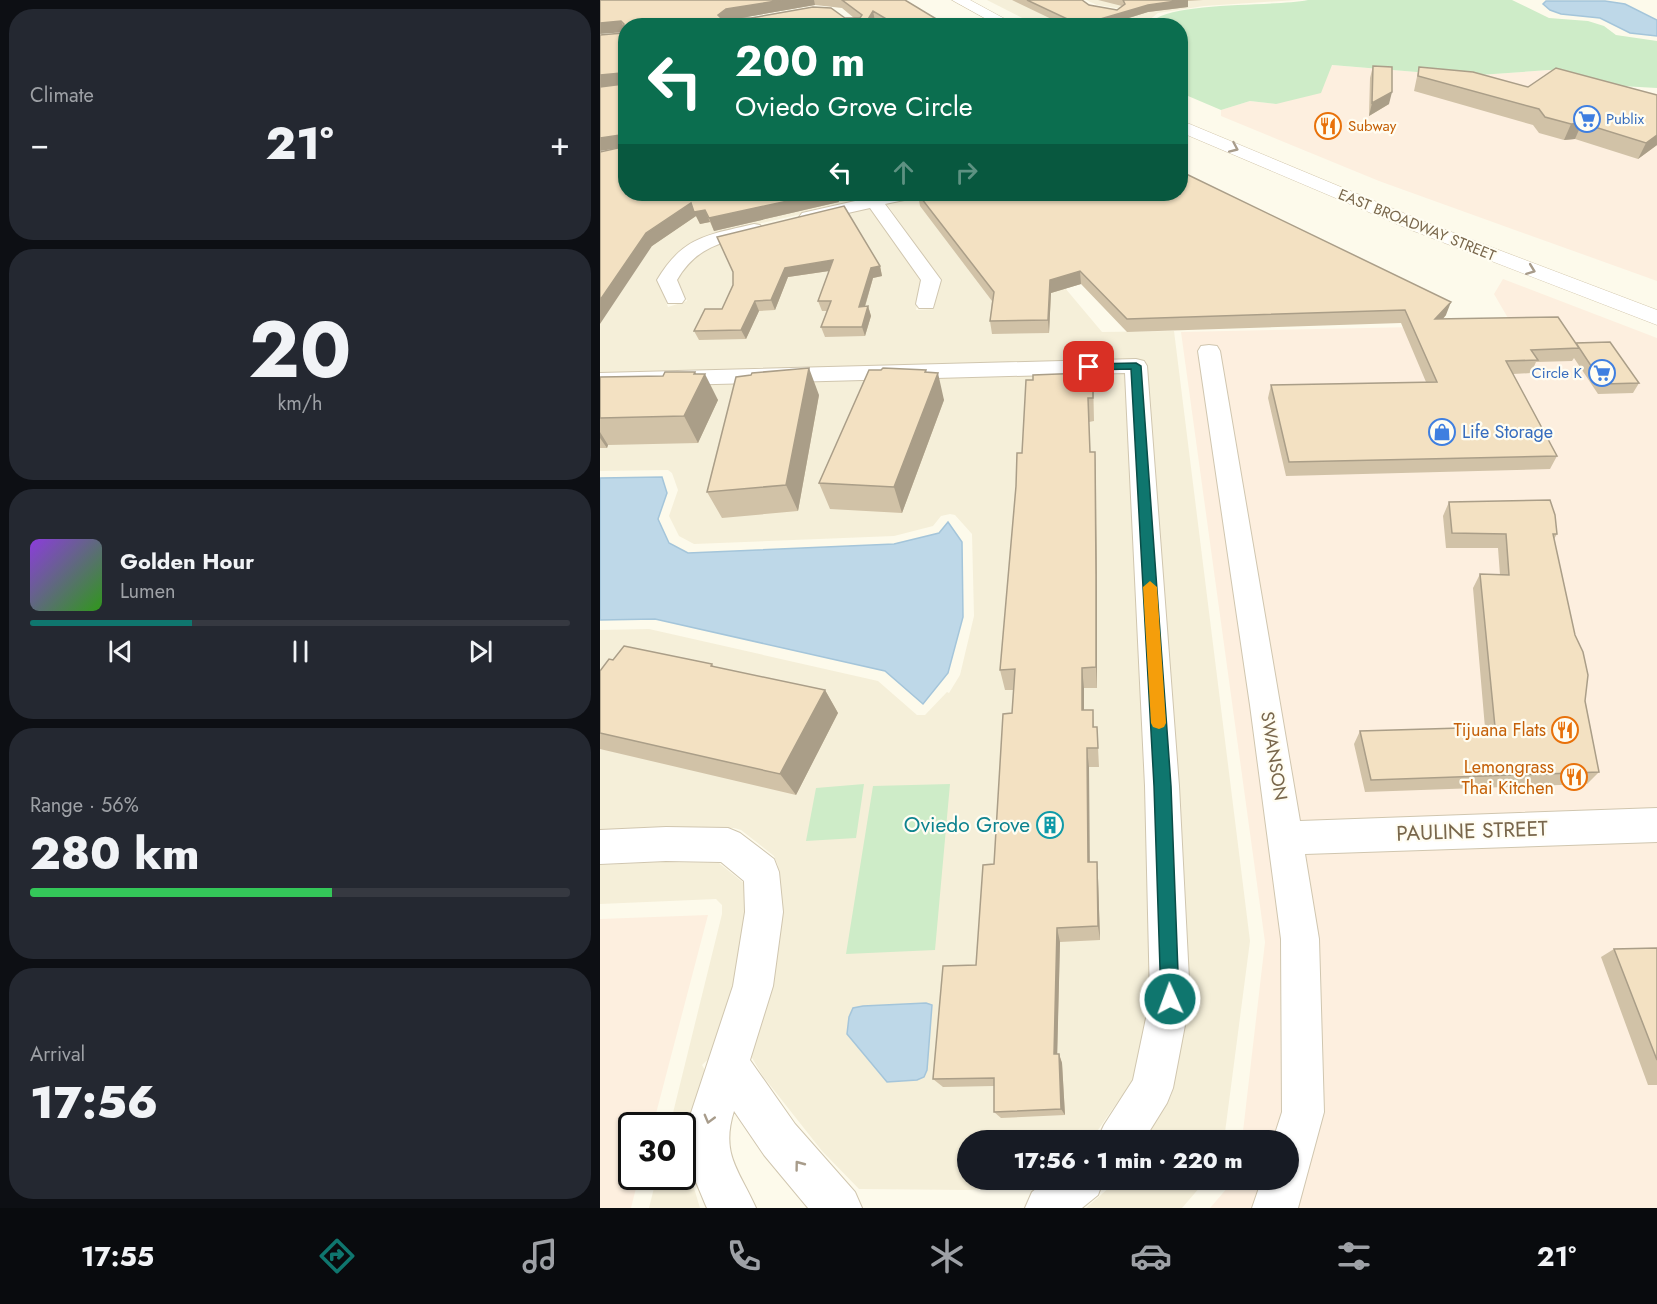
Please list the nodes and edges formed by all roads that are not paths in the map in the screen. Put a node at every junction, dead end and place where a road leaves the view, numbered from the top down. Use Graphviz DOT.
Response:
graph roads {
  1 [pos="942,0"];
  2 [pos="959,0"];
  3 [pos="970,18"];
  4 [pos="995,18"];
  5 [pos="1188,111"];
  6 [pos="1188,128"];
  7 [pos="1346,179"];
  8 [pos="1327,189"];
  9 [pos="858,201"];
  10 [pos="875,201"];
  11 [pos="788,221"];
  12 [pos="766,226"];
  13 [pos="1657,297"];
  14 [pos="675,300"];
  15 [pos="926,304"];
  16 [pos="1657,318"];
  17 [pos="1209,351"];
  18 [pos="600,380"];
  19 [pos="1657,825"];
  20 [pos="1286,838"];
  21 [pos="600,848"];
  22 [pos="729,1064"];
  23 [pos="1125,1130"];
  24 [pos="1298,1130"];
  25 [pos="1069,1190"];
  26 [pos="1281,1190"];
  27 [pos="733,1208"];
  28 [pos="839,1208"];
  29 [pos="1048,1208"];
  30 [pos="1275,1208"];
  1 -- 3 [label="main road"];
  2 -- 4 [label="main road"];
  5 -- 7 [label="main road, EAST BROADWAY STREET"];
  6 -- 8 [label="main road, EAST BROADWAY STREET, one-way"];
  7 -- 8 [label="main road"];
  7 -- 13 [label="main road, EAST BROADWAY STREET"];
  8 -- 16 [label="main road, EAST BROADWAY STREET, one-way"];
  9 -- 11 [label="street"];
  10 -- 15 [label="street"];
  12 -- 14 [label="street"];
  17 -- 20 [label="street, SWANSON"];
  18 -- 23 [label="street"];
  19 -- 20 [label="street, PAULINE STREET"];
  20 -- 24 [label="street, SWANSON"];
  21 -- 22 [label="street"];
  22 -- 27 [label="street, one-way"];
  28 -- 22 [label="street, one-way"];
  25 -- 29 [label="street"];
  26 -- 30 [label="street"];
}
